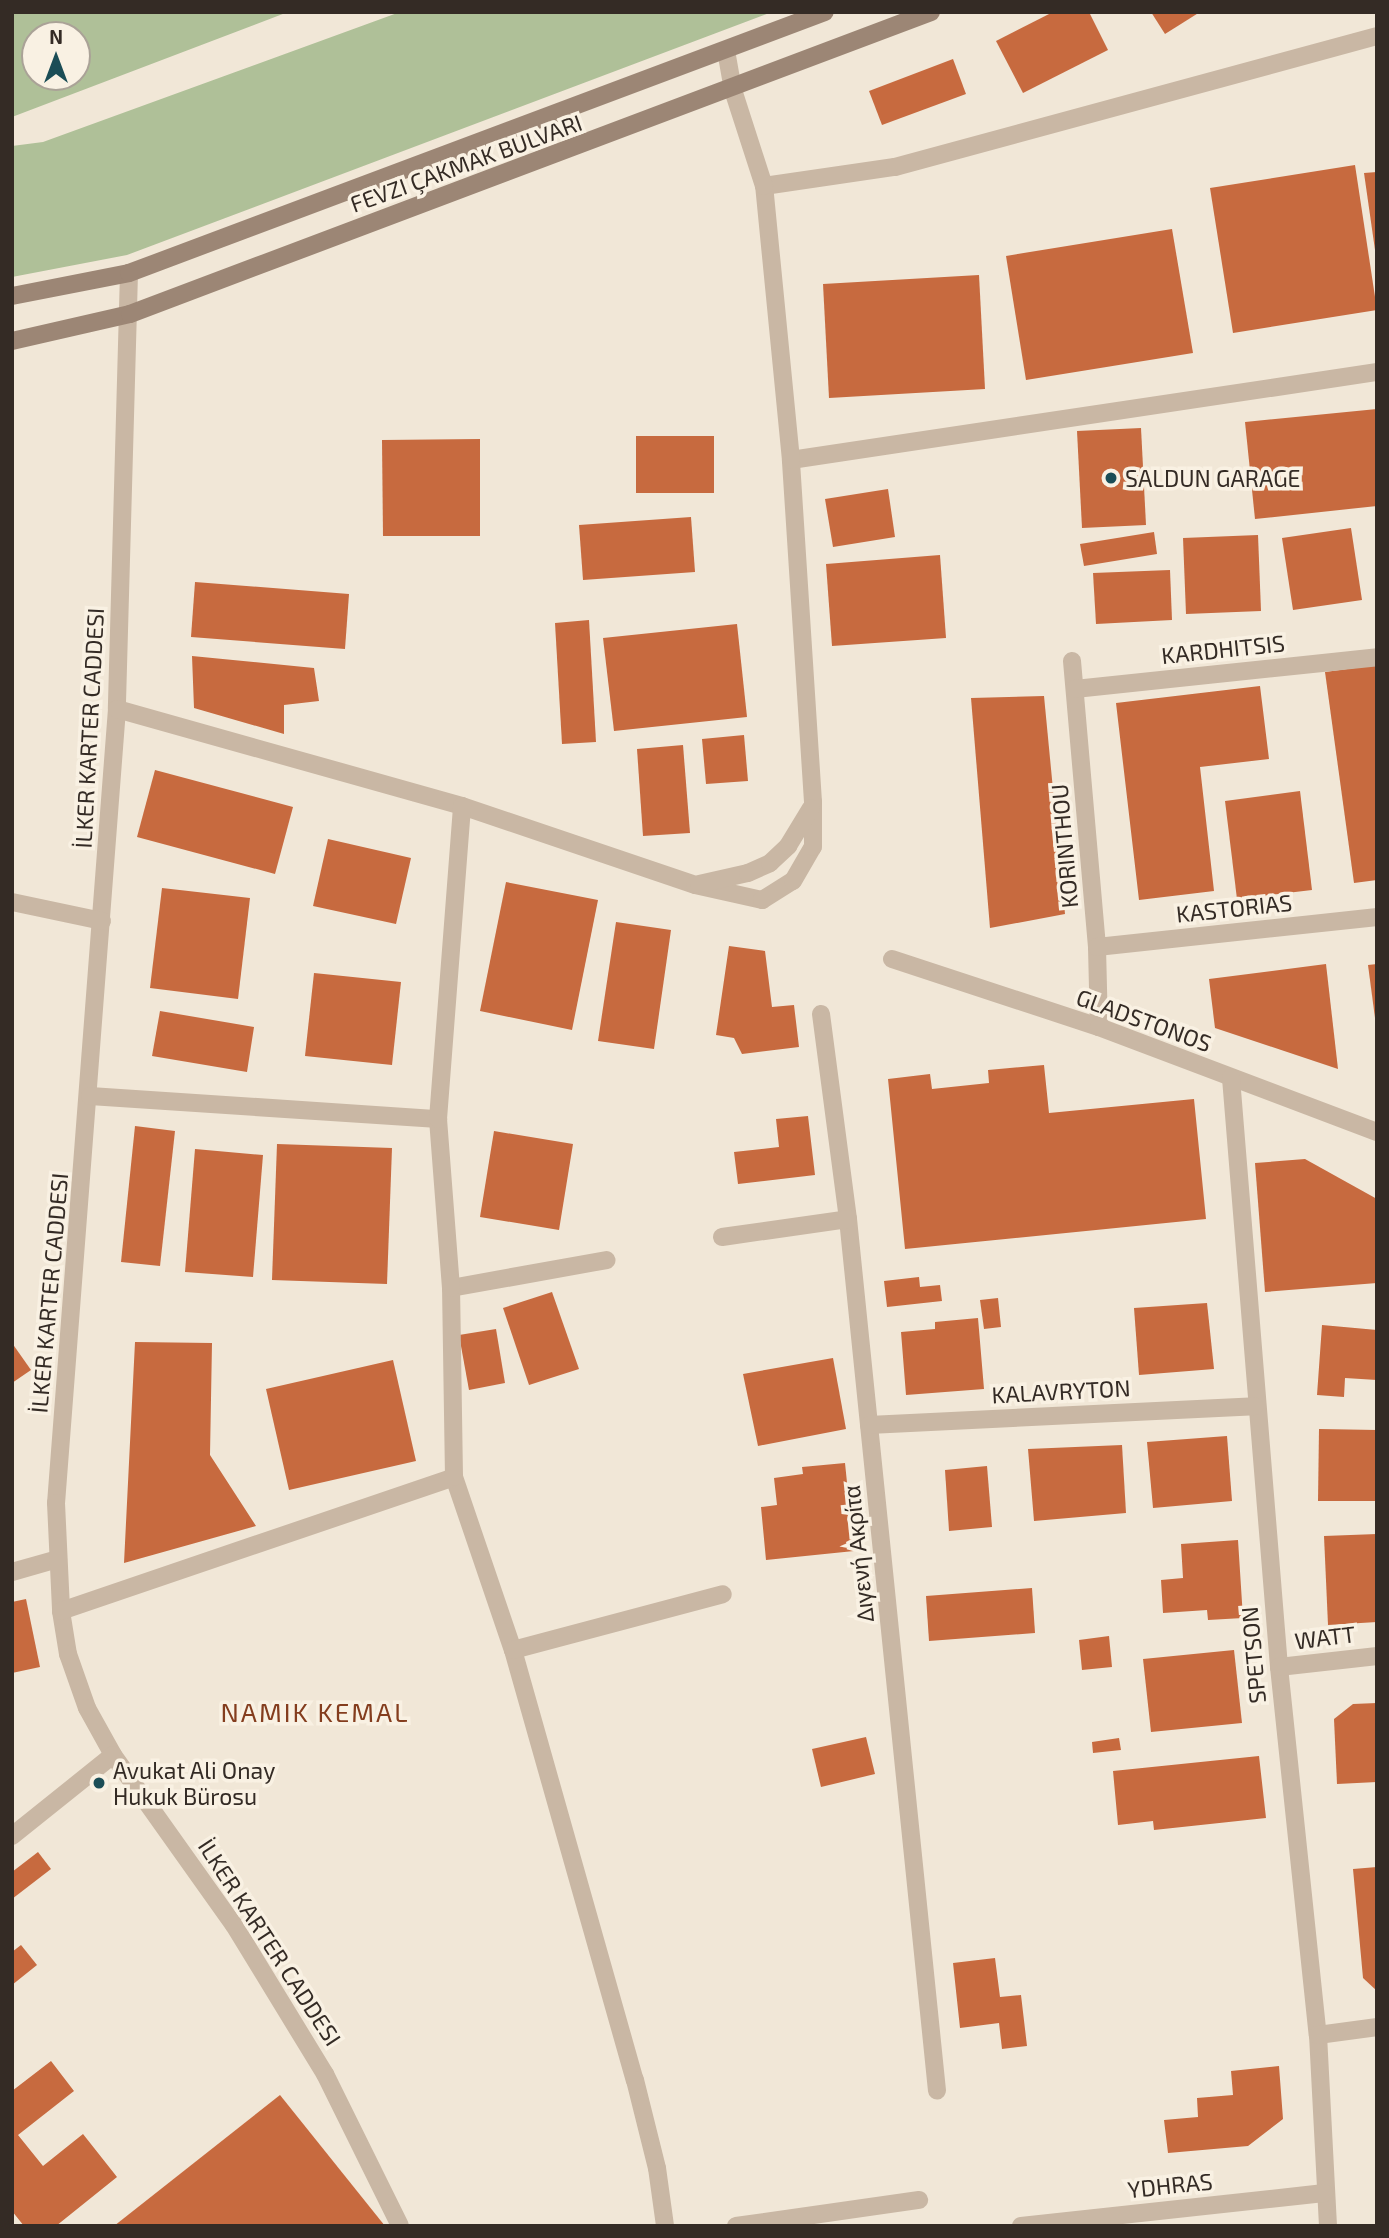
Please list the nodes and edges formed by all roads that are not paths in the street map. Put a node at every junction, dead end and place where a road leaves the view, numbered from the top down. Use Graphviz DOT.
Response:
graph roads {
  1 [pos="825,12"];
  2 [pos="931,12"];
  3 [pos="1377,36"];
  4 [pos="726,51"];
  5 [pos="733,90"];
  6 [pos="764,186"];
  7 [pos="129,273"];
  8 [pos="12,296"];
  9 [pos="130,314"];
  10 [pos="12,341"];
  11 [pos="1377,373"];
  12 [pos="791,460"];
  13 [pos="1377,657"];
  14 [pos="1072,661"];
  15 [pos="1074,689"];
  16 [pos="117,709"];
  17 [pos="813,802"];
  18 [pos="462,806"];
  19 [pos="695,885"];
  20 [pos="12,902"];
  21 [pos="1377,917"];
  22 [pos="102,921"];
  23 [pos="1097,947"];
  24 [pos="892,959"];
  25 [pos="821,1014"];
  26 [pos="1099,1027"];
  27 [pos="1231,1078"];
  28 [pos="90,1096"];
  29 [pos="438,1119"];
  30 [pos="1377,1132"];
  31 [pos="848,1219"];
  32 [pos="722,1237"];
  33 [pos="607,1260"];
  34 [pos="451,1288"];
  35 [pos="1255,1406"];
  36 [pos="869,1425"];
  37 [pos="454,1477"];
  38 [pos="58,1559"];
  39 [pos="12,1572"];
  40 [pos="723,1594"];
  41 [pos="61,1611"];
  42 [pos="513,1650"];
  43 [pos="1377,1656"];
  44 [pos="1279,1667"];
  45 [pos="113,1755"];
  46 [pos="12,1836"];
  47 [pos="1377,2028"];
  48 [pos="1318,2035"];
  49 [pos="937,2090"];
  50 [pos="1324,2193"];
  51 [pos="919,2200"];
  52 [pos="400,2226"];
  53 [pos="665,2226"];
  54 [pos="736,2226"];
  55 [pos="1021,2226"];
  56 [pos="1328,2226"];
  1 -- 4 [label="main road"];
  2 -- 5 [label="main road"];
  3 -- 6 [label="street"];
  4 -- 5 [label="street"];
  4 -- 7 [label="main road"];
  5 -- 6 [label="street"];
  5 -- 9 [label="main road"];
  6 -- 12 [label="street"];
  7 -- 8 [label="main road"];
  7 -- 9 [label="street, İLKER KARTER CADDESI"];
  9 -- 10 [label="main road"];
  9 -- 16 [label="street, İLKER KARTER CADDESI"];
  11 -- 12 [label="street"];
  12 -- 17 [label="street"];
  13 -- 15 [label="street, KARDHITSIS"];
  14 -- 15 [label="street, KORINTHOU"];
  15 -- 23 [label="street, KORINTHOU"];
  16 -- 18 [label="street"];
  16 -- 22 [label="street, İLKER KARTER CADDESI"];
  17 -- 19 [label="street"];
  17 -- 19 [label="street"];
  18 -- 19 [label="street"];
  18 -- 29 [label="street"];
  20 -- 22 [label="street"];
  21 -- 23 [label="street, KASTORIAS"];
  22 -- 28 [label="street, İLKER KARTER CADDESI"];
  23 -- 26 [label="street, KORINTHOU"];
  24 -- 26 [label="street, GLADSTONOS"];
  25 -- 31 [label="street, Διγενή Ακρίτα"];
  26 -- 27 [label="street, GLADSTONOS"];
  27 -- 30 [label="street, GLADSTONOS"];
  27 -- 35 [label="street, SPETSON"];
  28 -- 29 [label="street"];
  28 -- 38 [label="street, İLKER KARTER CADDESI"];
  29 -- 34 [label="street"];
  31 -- 32 [label="street"];
  31 -- 36 [label="street, Διγενή Ακρίτα"];
  33 -- 34 [label="street"];
  34 -- 37 [label="street"];
  35 -- 36 [label="street, KALAVRYTON"];
  35 -- 44 [label="street, SPETSON"];
  36 -- 49 [label="street, Διγενή Ακρίτα"];
  37 -- 41 [label="street"];
  37 -- 42 [label="street"];
  38 -- 39 [label="street"];
  38 -- 41 [label="street, İLKER KARTER CADDESI"];
  40 -- 42 [label="street"];
  41 -- 45 [label="street, İLKER KARTER CADDESI"];
  42 -- 53 [label="street"];
  43 -- 44 [label="street, WATT"];
  44 -- 48 [label="street, SPETSON"];
  45 -- 46 [label="street"];
  45 -- 52 [label="street, İLKER KARTER CADDESI"];
  47 -- 48 [label="street"];
  48 -- 50 [label="street, SPETSON"];
  50 -- 55 [label="street, YDHRAS"];
  50 -- 56 [label="street, SPETSON"];
  51 -- 54 [label="street"];
}
